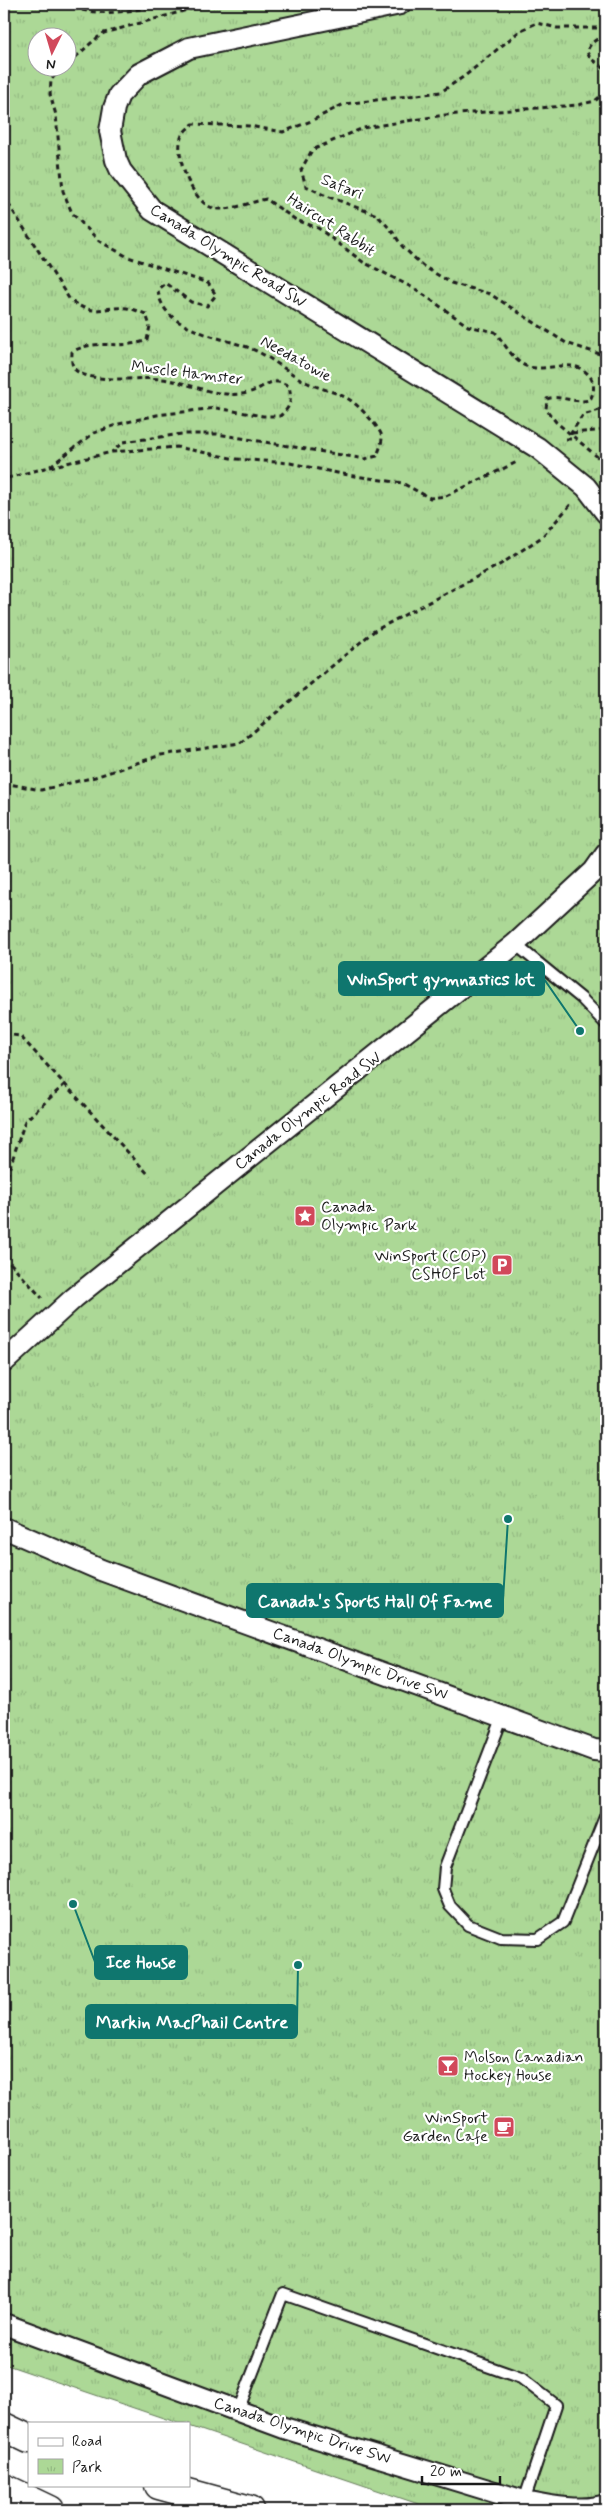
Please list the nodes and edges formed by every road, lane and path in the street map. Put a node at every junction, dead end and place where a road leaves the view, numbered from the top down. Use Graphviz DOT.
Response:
graph roads {
  1 [pos="65,4"];
  2 [pos="164,4"];
  3 [pos="209,4"];
  4 [pos="400,4"];
  5 [pos="606,28"];
  6 [pos="606,36"];
  7 [pos="78,57"];
  8 [pos="606,70"];
  9 [pos="53,78"];
  10 [pos="606,91"];
  11 [pos="4,141"];
  12 [pos="606,356"];
  13 [pos="606,408"];
  14 [pos="606,430"];
  15 [pos="571,433"];
  16 [pos="538,448"];
  17 [pos="112,452"];
  18 [pos="606,464"];
  19 [pos="50,467"];
  20 [pos="4,479"];
  21 [pos="586,488"];
  22 [pos="606,513"];
  23 [pos="4,783"];
  24 [pos="606,854"];
  25 [pos="515,944"];
  26 [pos="606,1024"];
  27 [pos="4,1034"];
  28 [pos="65,1084"];
  29 [pos="150,1176"];
  30 [pos="4,1185"];
  31 [pos="4,1256"];
  32 [pos="56,1314"];
  33 [pos="4,1362"];
  34 [pos="7,1527"];
  35 [pos="503,1716"];
  36 [pos="606,1751"];
  37 [pos="606,1814"];
  38 [pos="4,2324"];
  39 [pos="238,2411"];
  40 [pos="4,2427"];
  41 [pos="28,2439"];
  42 [pos="163,2486"];
  43 [pos="4,2488"];
  44 [pos="524,2501"];
  45 [pos="606,2505"];
  46 [pos="50,2510"];
  47 [pos="250,2510"];
  1 -- 2 [label="path"];
  3 -- 7 [label="path"];
  4 -- 16 [label="street, Canada Olympic Road SW"];
  5 -- 15 [label="path, Haircut Rabbit"];
  6 -- 8 [label="path"];
  9 -- 17 [label="path, Needatowie"];
  10 -- 12 [label="path, Safari"];
  11 -- 19 [label="path, Muscle Hamster"];
  13 -- 15 [label="path"];
  14 -- 15 [label="path"];
  15 -- 16 [label="path"];
  15 -- 18 [label="path"];
  16 -- 17 [label="path"];
  16 -- 21 [label="street, Canada Olympic Road SW"];
  17 -- 19 [label="path"];
  19 -- 20 [label="path, Muscle Hamster"];
  21 -- 22 [label="street, Canada Olympic Road SW"];
  21 -- 23 [label="path"];
  24 -- 25 [label="street, Canada Olympic Road SW"];
  25 -- 26 [label="lane"];
  25 -- 32 [label="street, Canada Olympic Road SW"];
  27 -- 28 [label="path"];
  28 -- 29 [label="path"];
  28 -- 30 [label="path"];
  31 -- 32 [label="path"];
  32 -- 33 [label="street, Canada Olympic Road SW"];
  34 -- 35 [label="street, Canada Olympic Drive SW"];
  35 -- 36 [label="street, Canada Olympic Drive SW"];
  35 -- 37 [label="lane"];
  38 -- 39 [label="street, Canada Olympic Drive SW"];
  39 -- 44 [label="street, Canada Olympic Drive SW"];
  39 -- 44 [label="lane"];
  40 -- 41 [label="highway"];
  42 -- 47 [label="highway"];
  43 -- 46 [label="highway"];
  44 -- 45 [label="street, Canada Olympic Drive SW"];
}
